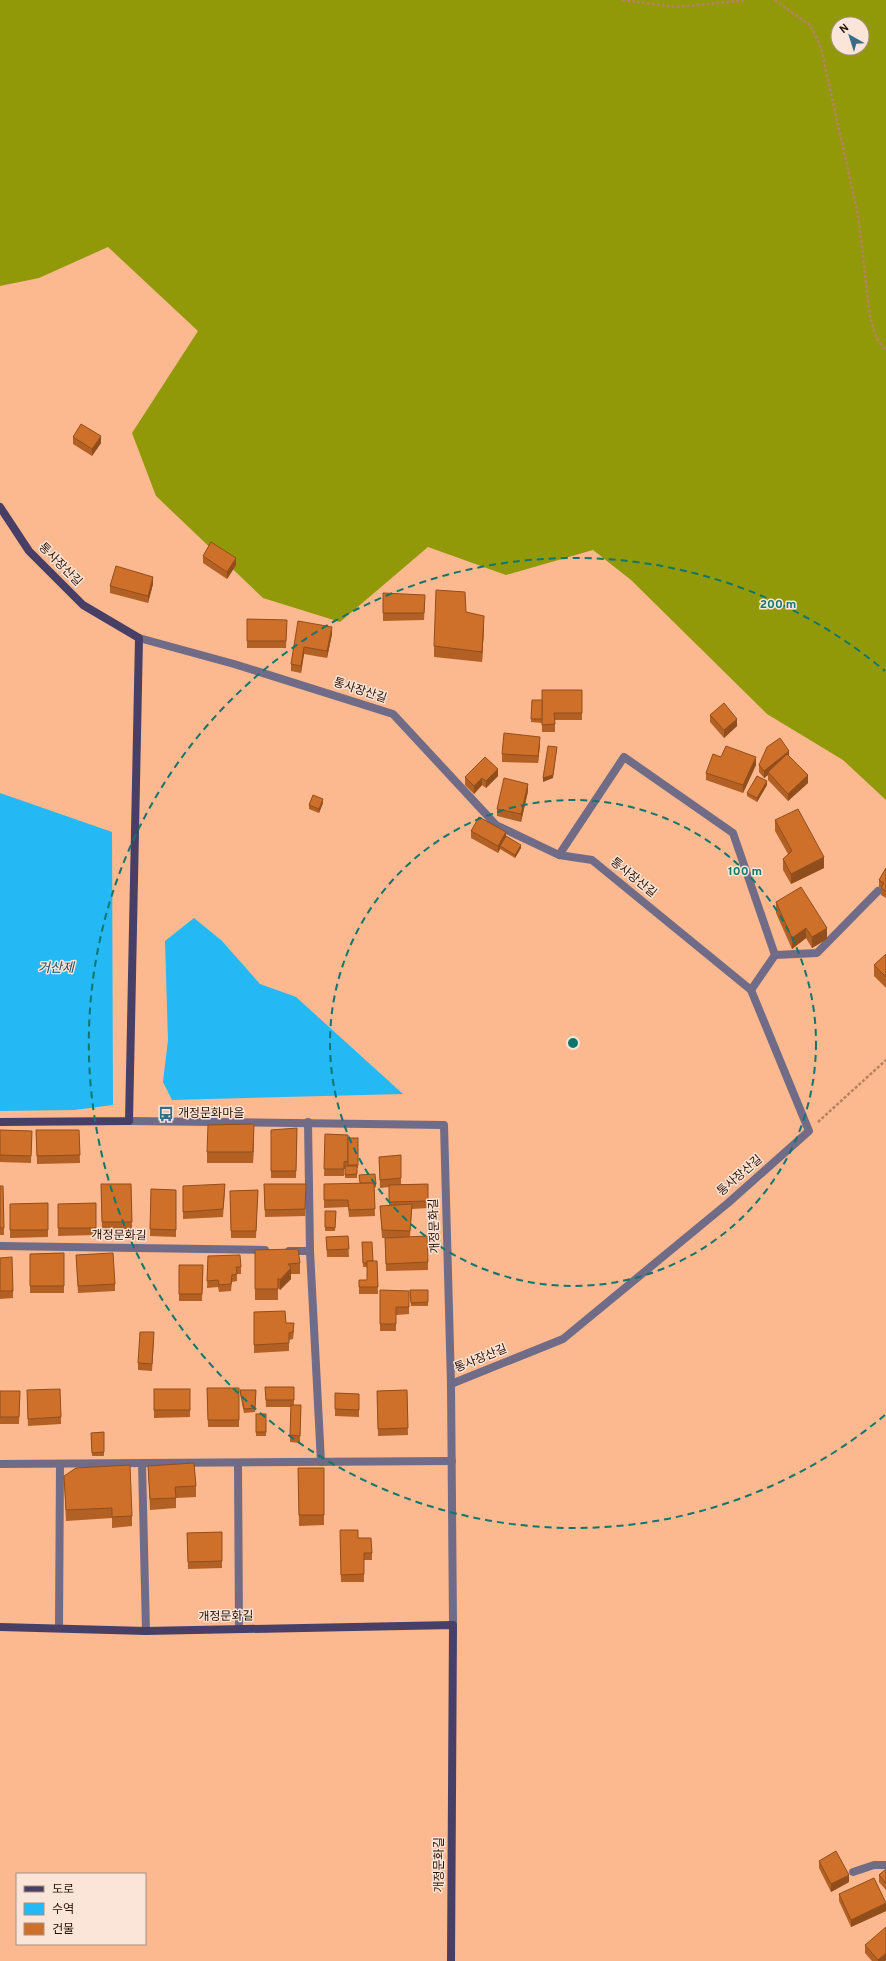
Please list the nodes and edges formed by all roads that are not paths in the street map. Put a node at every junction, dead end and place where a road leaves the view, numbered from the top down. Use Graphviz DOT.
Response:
graph roads {
  1 [pos="0,507"];
  2 [pos="139,638"];
  3 [pos="559,855"];
  4 [pos="878,891"];
  5 [pos="775,955"];
  6 [pos="751,990"];
  7 [pos="128,1121"];
  8 [pos="0,1122"];
  9 [pos="308,1122"];
  10 [pos="0,1246"];
  11 [pos="310,1251"];
  12 [pos="451,1384"];
  13 [pos="452,1461"];
  14 [pos="321,1462"];
  15 [pos="142,1463"];
  16 [pos="238,1463"];
  17 [pos="0,1464"];
  18 [pos="60,1464"];
  19 [pos="453,1625"];
  20 [pos="0,1627"];
  21 [pos="59,1628"];
  22 [pos="239,1629"];
  23 [pos="146,1631"];
  24 [pos="886,1865"];
  25 [pos="853,1872"];
  26 [pos="451,1961"];
  1 -- 2 [label="street, 통사장산길"];
  2 -- 3 [label="street, 통사장산길"];
  2 -- 7 [label="street"];
  3 -- 5 [label="street"];
  3 -- 6 [label="street, 통사장산길"];
  4 -- 5 [label="street"];
  5 -- 6 [label="street"];
  6 -- 12 [label="street, 통사장산길"];
  7 -- 8 [label="street, 개정문화길"];
  7 -- 9 [label="street, 개정문화길"];
  9 -- 11 [label="street"];
  9 -- 12 [label="street, 개정문화길"];
  10 -- 11 [label="street, 개정문화길"];
  11 -- 14 [label="street"];
  12 -- 13 [label="street, 개정문화길"];
  13 -- 14 [label="street"];
  13 -- 19 [label="street, 개정문화길"];
  14 -- 16 [label="street"];
  15 -- 16 [label="street"];
  15 -- 18 [label="street"];
  15 -- 23 [label="street"];
  16 -- 22 [label="street"];
  17 -- 18 [label="street"];
  18 -- 21 [label="street"];
  19 -- 22 [label="street, 개정문화길"];
  19 -- 26 [label="street, 개정문화길"];
  20 -- 21 [label="street, 개정문화길"];
  21 -- 23 [label="street, 개정문화길"];
  22 -- 23 [label="street, 개정문화길"];
  24 -- 25 [label="street"];
}
